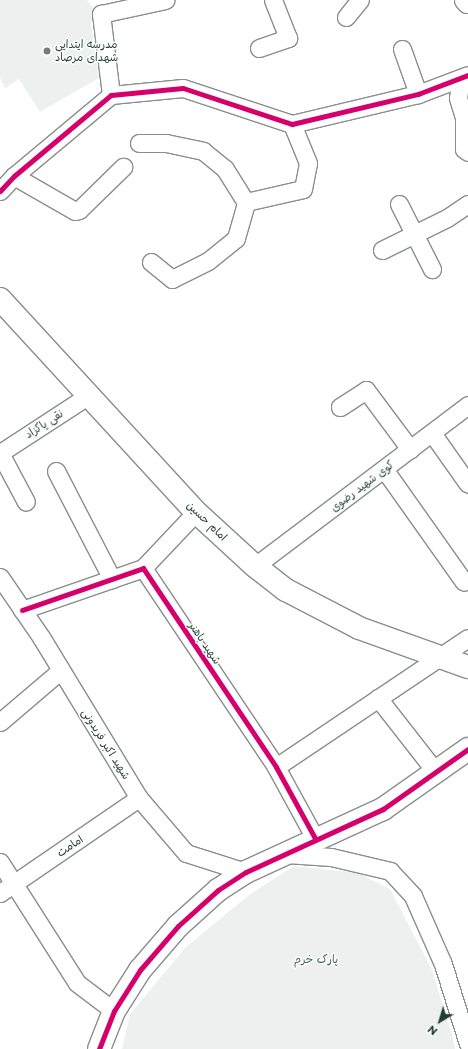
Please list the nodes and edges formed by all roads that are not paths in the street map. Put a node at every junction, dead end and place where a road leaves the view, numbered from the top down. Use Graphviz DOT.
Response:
graph roads {
  1 [pos="165,0"];
  2 [pos="272,0"];
  3 [pos="360,0"];
  4 [pos="346,17"];
  5 [pos="259,48"];
  6 [pos="402,49"];
  7 [pos="464,77"];
  8 [pos="418,94"];
  9 [pos="111,95"];
  10 [pos="292,124"];
  11 [pos="139,143"];
  12 [pos="468,152"];
  13 [pos="123,167"];
  14 [pos="14,176"];
  15 [pos="0,191"];
  16 [pos="246,202"];
  17 [pos="399,204"];
  18 [pos="468,204"];
  19 [pos="414,233"];
  20 [pos="382,250"];
  21 [pos="151,262"];
  22 [pos="432,268"];
  23 [pos="0,299"];
  24 [pos="89,395"];
  25 [pos="468,405"];
  26 [pos="340,407"];
  27 [pos="432,433"];
  28 [pos="410,449"];
  29 [pos="0,453"];
  30 [pos="384,469"];
  31 [pos="56,471"];
  32 [pos="468,484"];
  33 [pos="26,502"];
  34 [pos="196,512"];
  35 [pos="255,566"];
  36 [pos="143,568"];
  37 [pos="112,579"];
  38 [pos="464,582"];
  39 [pos="2,583"];
  40 [pos="22,610"];
  41 [pos="468,638"];
  42 [pos="438,656"];
  43 [pos="468,667"];
  44 [pos="61,670"];
  45 [pos="378,698"];
  46 [pos="0,722"];
  47 [pos="468,749"];
  48 [pos="276,767"];
  49 [pos="435,771"];
  50 [pos="139,798"];
  51 [pos="316,840"];
  52 [pos="286,854"];
  53 [pos="0,862"];
  54 [pos="246,872"];
  55 [pos="7,889"];
  56 [pos="114,1011"];
  57 [pos="468,1044"];
  58 [pos="99,1049"];
  1 -- 9 [label="street"];
  2 -- 5 [label="street"];
  3 -- 4 [label="street"];
  6 -- 8 [label="street"];
  7 -- 8 [label="street"];
  7 -- 12 [label="street"];
  8 -- 10 [label="street"];
  9 -- 10 [label="street"];
  9 -- 14 [label="street"];
  10 -- 16 [label="street"];
  11 -- 16 [label="street"];
  13 -- 14 [label="street"];
  14 -- 15 [label="street"];
  16 -- 21 [label="street"];
  17 -- 19 [label="street"];
  18 -- 19 [label="street"];
  19 -- 20 [label="street"];
  19 -- 22 [label="street"];
  23 -- 24 [label="main road, امام حسین"];
  24 -- 29 [label="street, نقی پاکزاد"];
  24 -- 34 [label="main road, امام حسین"];
  25 -- 27 [label="street, کوی شهید رضوی"];
  26 -- 28 [label="street"];
  27 -- 28 [label="street, کوی شهید رضوی"];
  27 -- 32 [label="street"];
  28 -- 30 [label="street, کوی شهید رضوی"];
  29 -- 33 [label="street"];
  30 -- 35 [label="street, کوی شهید رضوی"];
  30 -- 38 [label="street"];
  31 -- 37 [label="street"];
  34 -- 35 [label="main road, امام حسین"];
  34 -- 36 [label="street"];
  35 -- 42 [label="main road, امام حسین"];
  36 -- 37 [label="street"];
  36 -- 48 [label="street, شهید باهنر"];
  37 -- 40 [label="street"];
  39 -- 40 [label="street, شهید اکبر فریدونی"];
  40 -- 44 [label="street, شهید اکبر فریدونی"];
  41 -- 42 [label="street"];
  42 -- 43 [label="main road, امام حسین"];
  42 -- 45 [label="street"];
  44 -- 46 [label="street"];
  44 -- 50 [label="street, شهید اکبر فریدونی"];
  45 -- 48 [label="street"];
  45 -- 49 [label="street"];
  47 -- 49 [label="main road"];
  48 -- 51 [label="street, شهید باهنر"];
  49 -- 51 [label="main road"];
  50 -- 54 [label="street, شهید اکبر فریدونی"];
  50 -- 55 [label="street, امامت"];
  51 -- 52 [label="main road"];
  52 -- 54 [label="main road"];
  52 -- 57 [label="street"];
  53 -- 55 [label="street"];
  54 -- 56 [label="main road"];
  55 -- 56 [label="street"];
  56 -- 58 [label="main road"];
}
